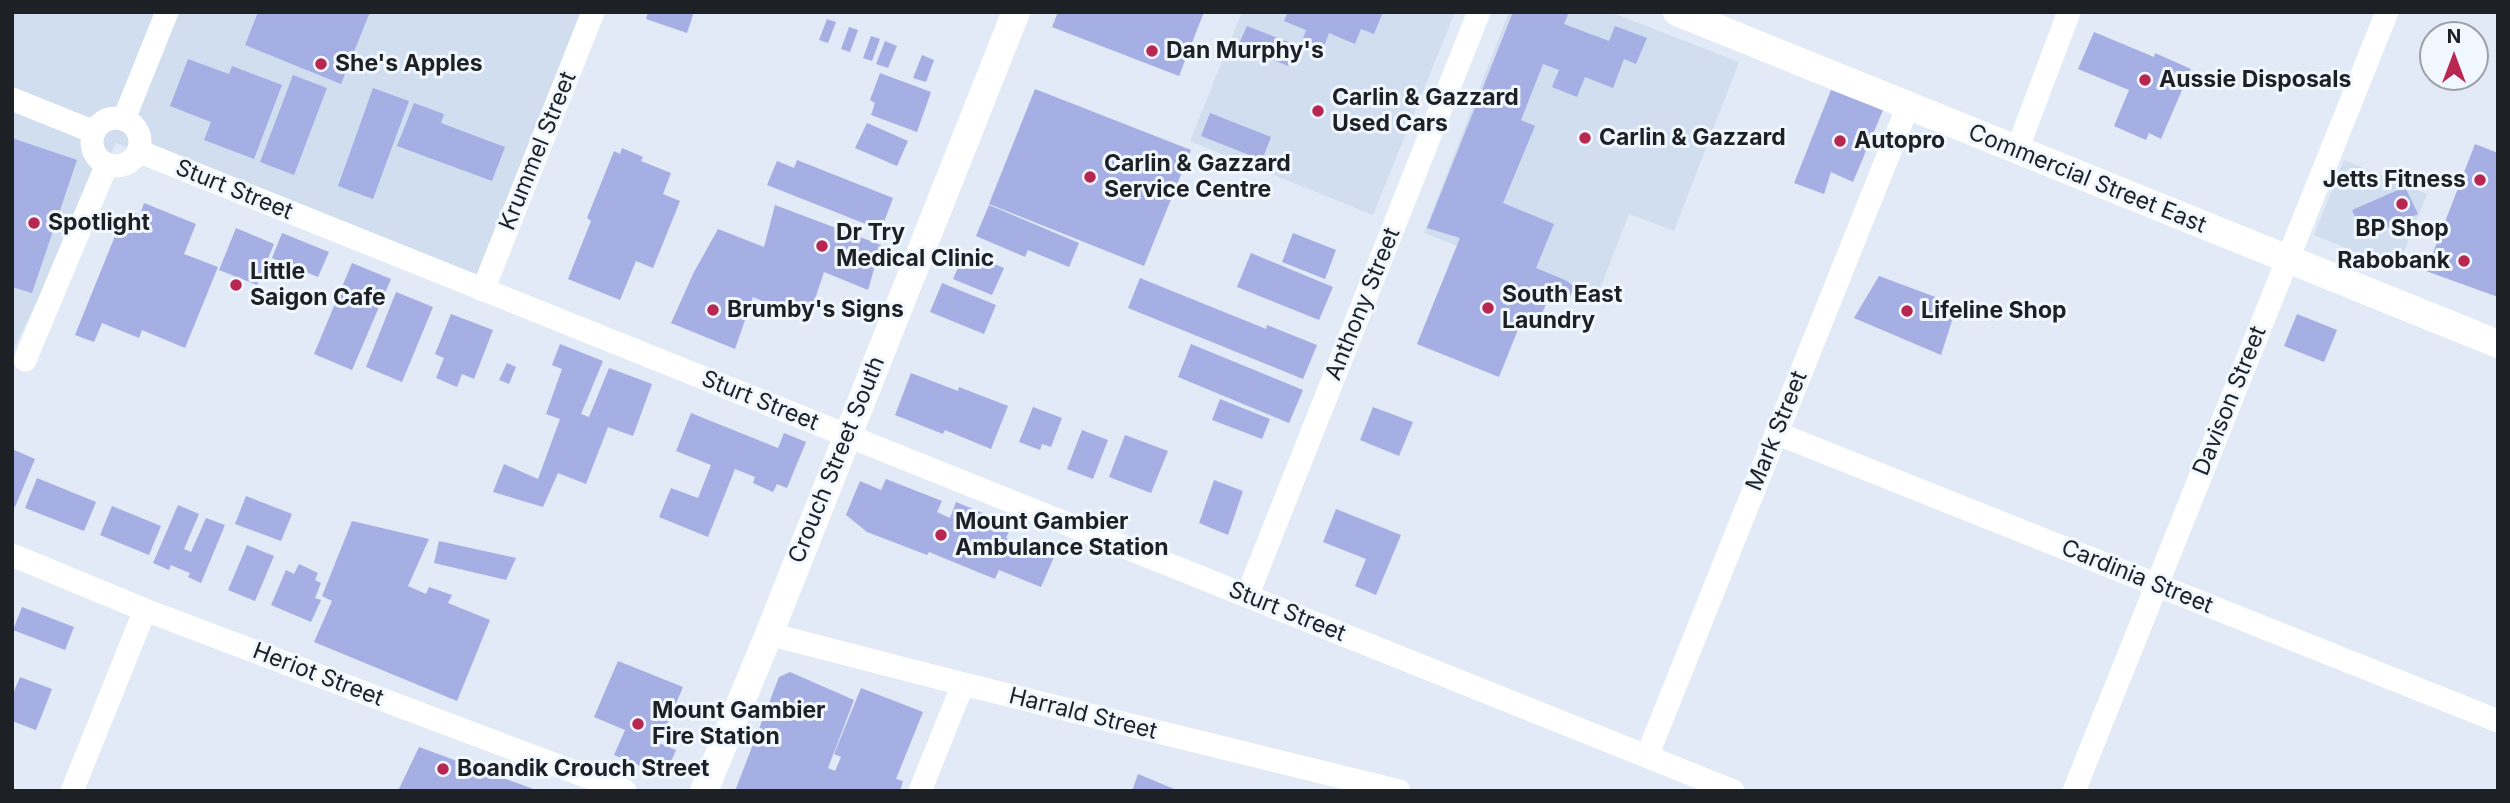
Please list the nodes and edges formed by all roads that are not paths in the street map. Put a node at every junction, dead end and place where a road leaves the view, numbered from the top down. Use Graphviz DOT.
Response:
graph roads {
  1 [pos="167,12"];
  2 [pos="593,12"];
  3 [pos="1016,12"];
  4 [pos="1479,12"];
  5 [pos="1677,12"];
  6 [pos="2069,12"];
  7 [pos="2387,12"];
  8 [pos="12,99"];
  9 [pos="1908,106"];
  10 [pos="124,119"];
  11 [pos="93,132"];
  12 [pos="2017,150"];
  13 [pos="138,151"];
  14 [pos="107,164"];
  15 [pos="2287,260"];
  16 [pos="483,290"];
  17 [pos="2498,344"];
  18 [pos="25,360"];
  19 [pos="1776,433"];
  20 [pos="846,435"];
  21 [pos="12,555"];
  22 [pos="2157,585"];
  23 [pos="1247,596"];
  24 [pos="145,610"];
  25 [pos="769,634"];
  26 [pos="963,684"];
  27 [pos="2498,721"];
  28 [pos="1647,756"];
  29 [pos="72,791"];
  30 [pos="625,791"];
  31 [pos="704,791"];
  32 [pos="920,791"];
  33 [pos="1399,791"];
  34 [pos="1733,791"];
  35 [pos="2074,791"];
  1 -- 10 [label="street"];
  2 -- 16 [label="street, Krummel Street"];
  3 -- 20 [label="street, Crouch Street South"];
  4 -- 23 [label="street, Anthony Street"];
  5 -- 9 [label="street, Commercial Street East"];
  6 -- 12 [label="street"];
  7 -- 15 [label="street, Davison Street"];
  8 -- 11 [label="street"];
  9 -- 12 [label="street, Commercial Street East"];
  9 -- 19 [label="street, Mark Street"];
  10 -- 11 [label="street"];
  10 -- 13 [label="street"];
  11 -- 14 [label="street"];
  12 -- 15 [label="street, Commercial Street East"];
  13 -- 14 [label="street"];
  13 -- 16 [label="street, Sturt Street"];
  14 -- 18 [label="street"];
  15 -- 17 [label="street, Commercial Street East"];
  15 -- 22 [label="street, Davison Street"];
  16 -- 20 [label="street, Sturt Street"];
  19 -- 22 [label="street, Cardinia Street"];
  19 -- 28 [label="street, Mark Street"];
  20 -- 23 [label="street, Sturt Street"];
  20 -- 25 [label="street, Crouch Street South"];
  21 -- 24 [label="street, Heriot Street"];
  22 -- 27 [label="street, Cardinia Street"];
  22 -- 35 [label="street, Davison Street"];
  23 -- 28 [label="street, Sturt Street"];
  24 -- 29 [label="street"];
  24 -- 30 [label="street, Heriot Street"];
  25 -- 26 [label="street, Harrald Street"];
  25 -- 31 [label="street, Crouch Street South"];
  26 -- 32 [label="street"];
  26 -- 33 [label="street, Harrald Street"];
  28 -- 34 [label="street, Sturt Street"];
}
